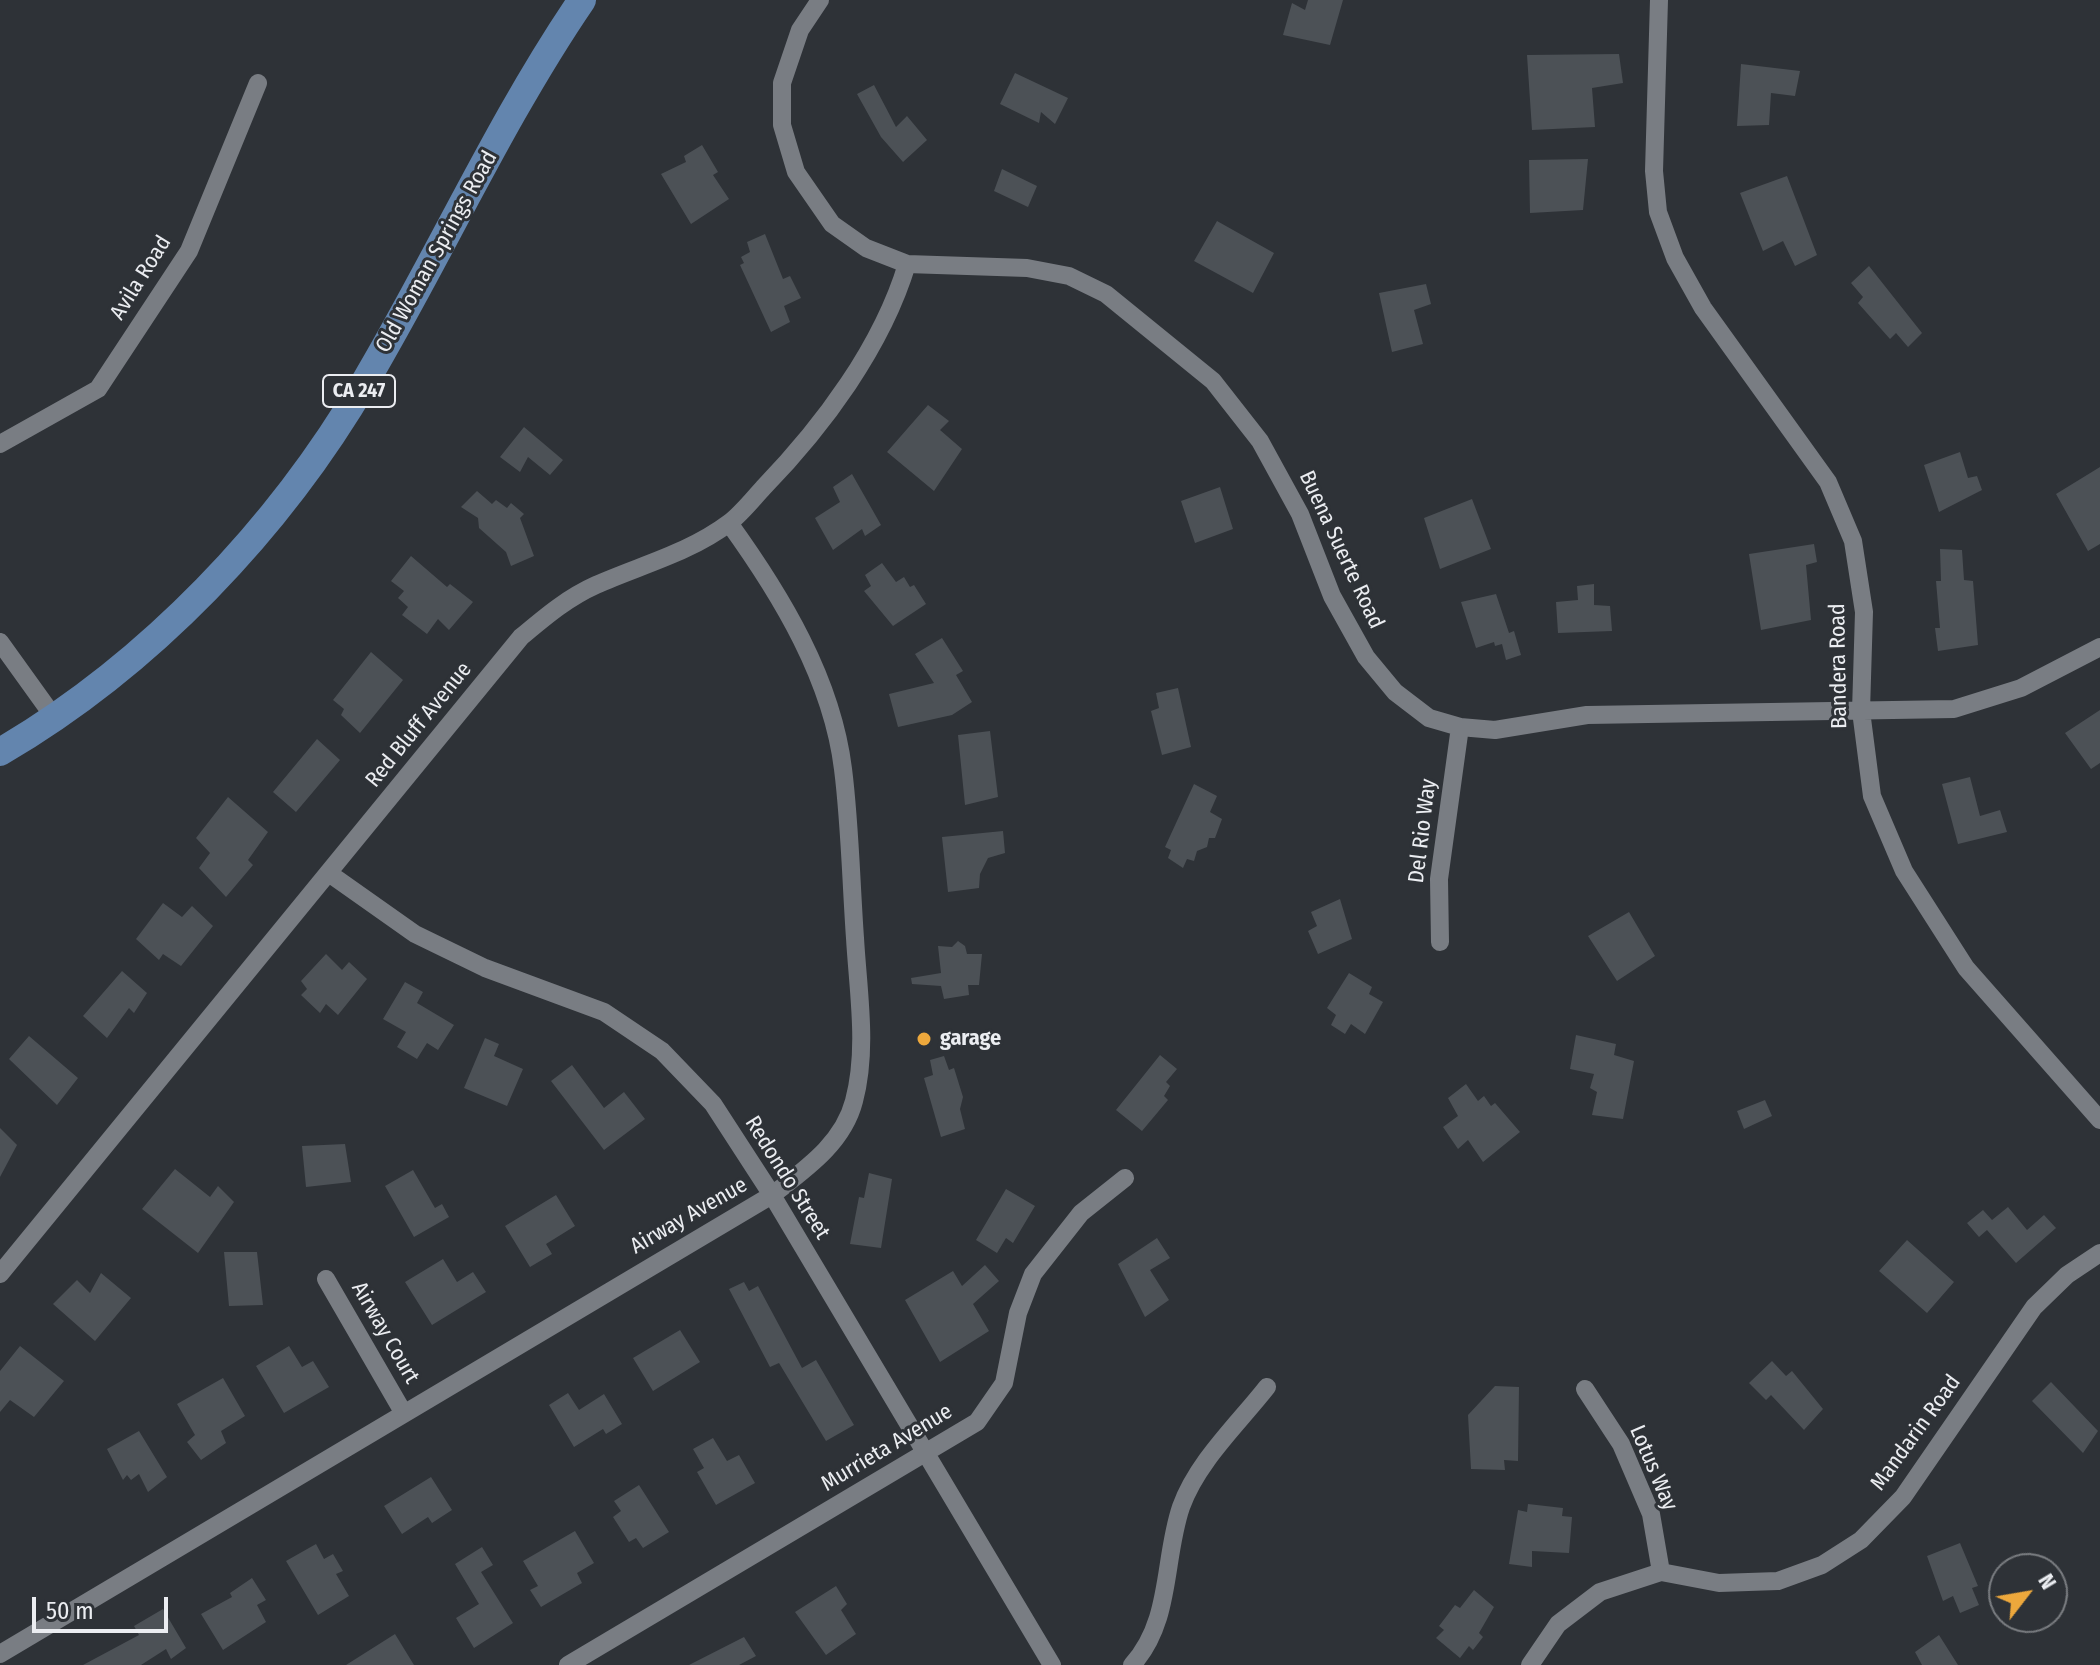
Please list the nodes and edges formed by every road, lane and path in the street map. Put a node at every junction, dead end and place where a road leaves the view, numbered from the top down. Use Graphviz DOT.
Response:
graph roads {
  1 [pos="582,0"];
  2 [pos="820,0"];
  3 [pos="1659,0"];
  4 [pos="258,83"];
  5 [pos="907,264"];
  6 [pos="0,444"];
  7 [pos="729,523"];
  8 [pos="0,642"];
  9 [pos="2100,647"];
  10 [pos="1861,711"];
  11 [pos="56,720"];
  12 [pos="1460,727"];
  13 [pos="0,752"];
  14 [pos="330,874"];
  15 [pos="1440,942"];
  16 [pos="2100,1120"];
  17 [pos="1125,1178"];
  18 [pos="772,1195"];
  19 [pos="2100,1253"];
  20 [pos="0,1274"];
  21 [pos="326,1279"];
  22 [pos="1267,1387"];
  23 [pos="1585,1389"];
  24 [pos="403,1412"];
  25 [pos="926,1455"];
  26 [pos="1661,1572"];
  27 [pos="0,1654"];
  28 [pos="568,1665"];
  29 [pos="1052,1665"];
  30 [pos="1132,1665"];
  31 [pos="1530,1665"];
  1 -- 11 [label="main road, Old Woman Springs Road / CA 247"];
  2 -- 5 [label="street, Buena Suerte Road"];
  3 -- 10 [label="street, Bandera Road"];
  4 -- 6 [label="street, Avila Road"];
  5 -- 7 [label="street, Red Bluff Avenue"];
  5 -- 12 [label="street, Buena Suerte Road"];
  7 -- 14 [label="street, Red Bluff Avenue"];
  7 -- 18 [label="street, Airway Avenue"];
  8 -- 11 [label="street"];
  9 -- 10 [label="street, Buena Suerte Road"];
  10 -- 12 [label="street, Buena Suerte Road"];
  10 -- 16 [label="street, Bandera Road"];
  11 -- 13 [label="main road, Old Woman Springs Road / CA 247"];
  12 -- 15 [label="street, Del Rio Way"];
  14 -- 18 [label="street, Redondo Street"];
  14 -- 20 [label="street, Red Bluff Avenue"];
  17 -- 25 [label="street, Murrieta Avenue"];
  18 -- 24 [label="street, Airway Avenue"];
  18 -- 25 [label="street, Redondo Street"];
  19 -- 26 [label="street, Mandarin Road"];
  21 -- 24 [label="street, Airway Court"];
  22 -- 30 [label="street"];
  23 -- 26 [label="street, Lotus Way"];
  24 -- 27 [label="street, Airway Avenue"];
  25 -- 28 [label="street, Murrieta Avenue"];
  25 -- 29 [label="street, Redondo Street"];
  26 -- 31 [label="street, Mandarin Road"];
}
